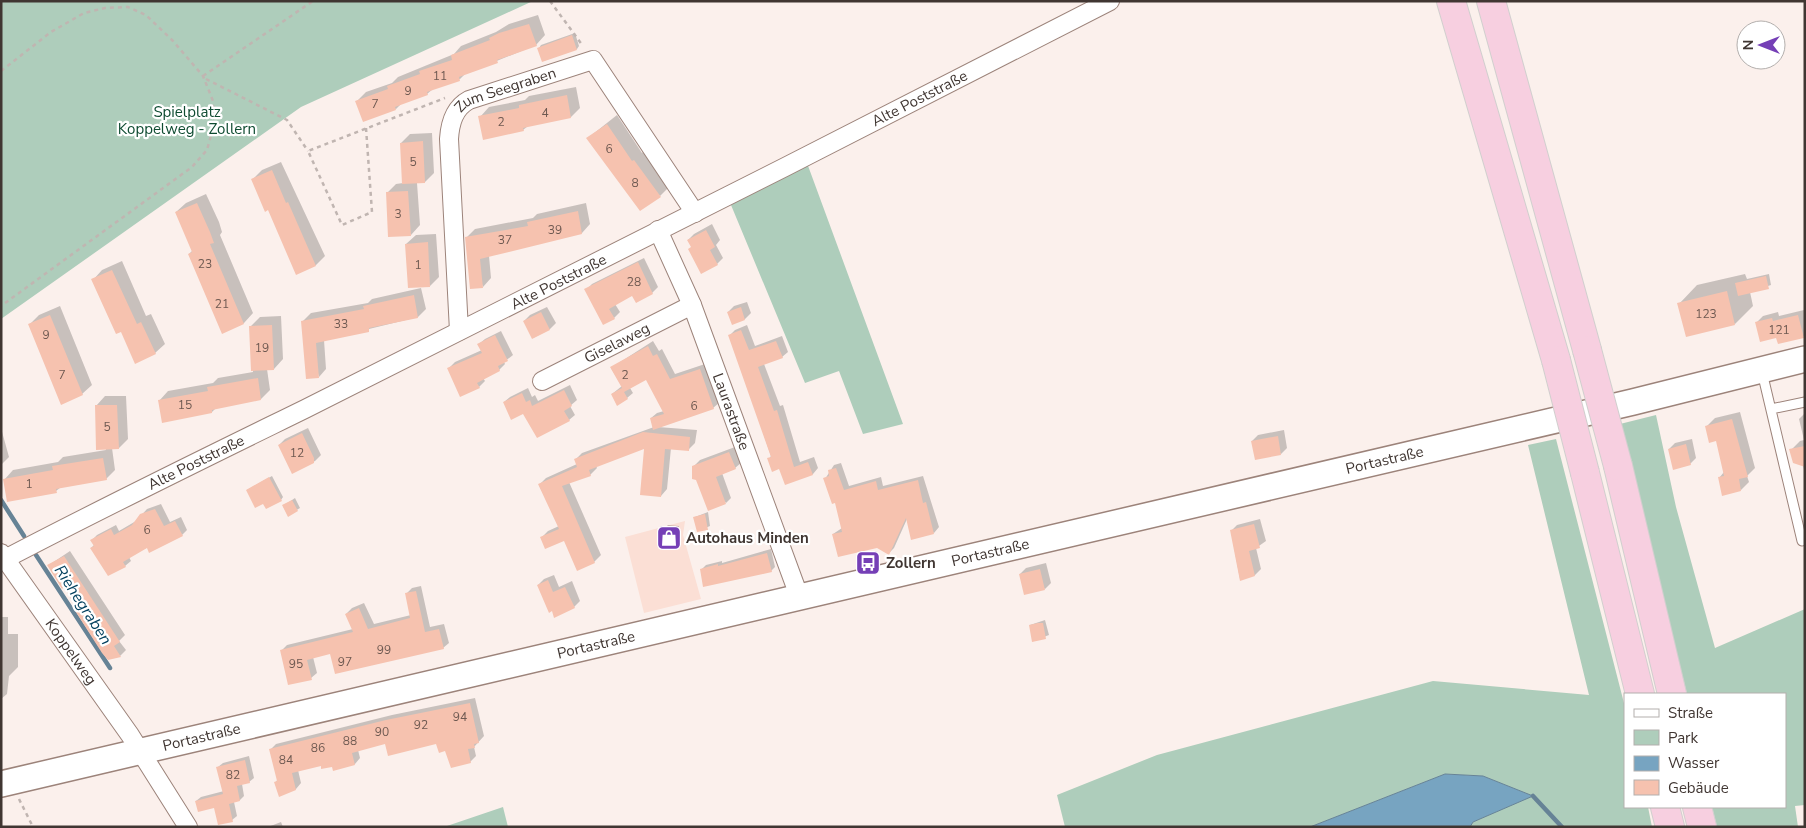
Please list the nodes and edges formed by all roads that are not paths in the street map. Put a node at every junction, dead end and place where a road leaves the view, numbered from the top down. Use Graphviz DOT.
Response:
graph roads {
  1 [pos="1110,1"];
  2 [pos="1435,1"];
  3 [pos="1451,1"];
  4 [pos="1481,1"];
  5 [pos="1491,1"];
  6 [pos="1521,119"];
  7 [pos="1509,200"];
  8 [pos="695,213"];
  9 [pos="658,230"];
  10 [pos="692,305"];
  11 [pos="459,331"];
  12 [pos="1805,359"];
  13 [pos="1761,370"];
  14 [pos="542,381"];
  15 [pos="1805,402"];
  16 [pos="1771,410"];
  17 [pos="1805,540"];
  18 [pos="3,556"];
  19 [pos="799,596"];
  20 [pos="1640,693"];
  21 [pos="1672,693"];
  22 [pos="141,752"];
  23 [pos="6,783"];
  24 [pos="1665,808"];
  25 [pos="1698,808"];
  26 [pos="188,827"];
  27 [pos="1670,827"];
  28 [pos="1702,827"];
  1 -- 8 [label="street, Alte Poststraße"];
  2 -- 7 [label="highway"];
  3 -- 7 [label="highway"];
  4 -- 6 [label="highway"];
  5 -- 6 [label="highway"];
  6 -- 21 [label="highway, bridge"];
  7 -- 20 [label="highway, bridge"];
  8 -- 9 [label="street, Alte Poststraße"];
  8 -- 11 [label="street, Zum Seegraben"];
  9 -- 10 [label="street, Laurastraße"];
  9 -- 11 [label="street, Alte Poststraße"];
  10 -- 14 [label="street, Giselaweg"];
  10 -- 19 [label="street, Laurastraße"];
  11 -- 18 [label="street, Alte Poststraße"];
  12 -- 13 [label="main road, Portastraße"];
  13 -- 16 [label="lane"];
  13 -- 19 [label="main road, Portastraße"];
  15 -- 16 [label="lane"];
  16 -- 17 [label="lane"];
  18 -- 22 [label="street, Koppelweg"];
  19 -- 22 [label="main road, Portastraße"];
  22 -- 23 [label="main road, Portastraße"];
  22 -- 26 [label="street, Koppelweg"];
  24 -- 27 [label="highway"];
  25 -- 28 [label="highway"];
}
